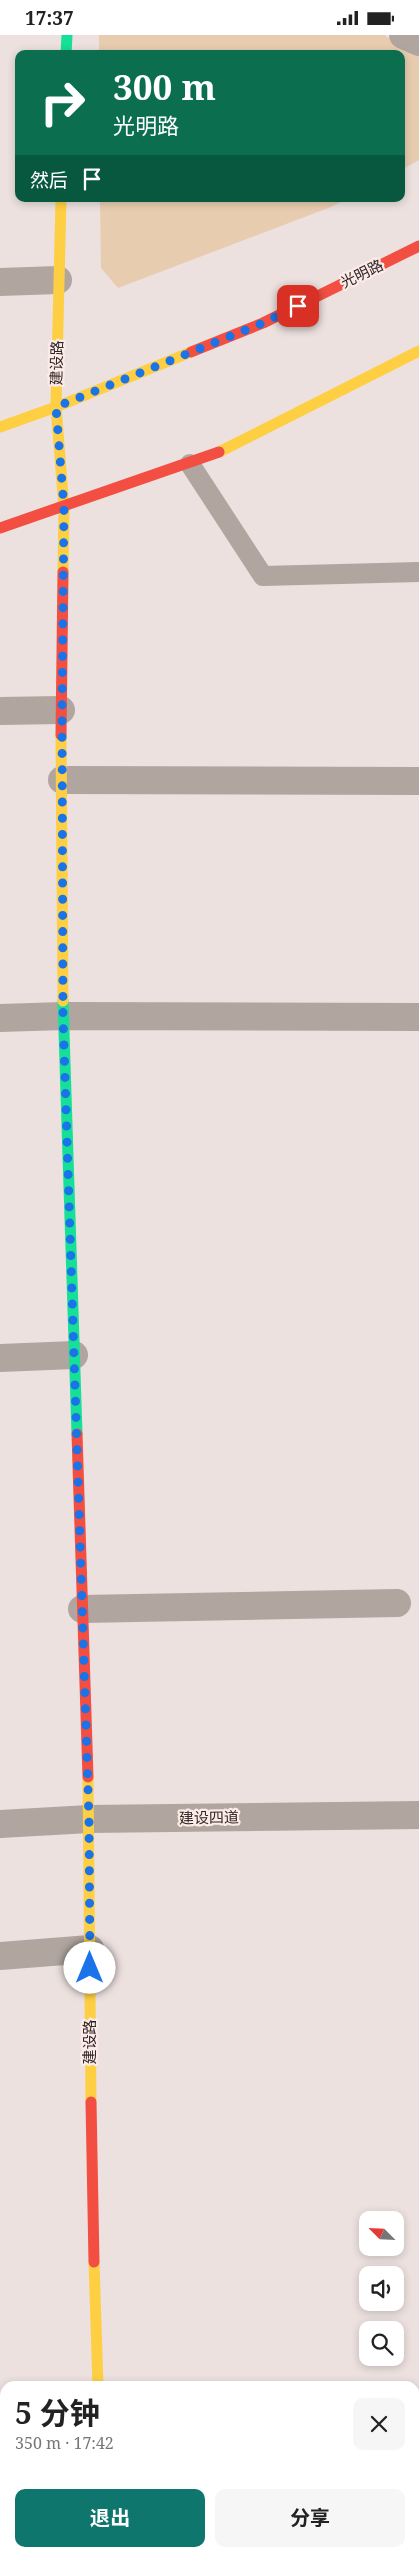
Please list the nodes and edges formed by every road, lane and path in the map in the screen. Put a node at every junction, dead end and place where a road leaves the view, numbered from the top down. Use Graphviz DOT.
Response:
graph roads {
  1 [pos="67,35"];
  2 [pos="403,35"];
  3 [pos="419,42"];
  4 [pos="66,50"];
  5 [pos="61,202"];
  6 [pos="419,246"];
  7 [pos="58,280"];
  8 [pos="0,282"];
  9 [pos="419,351"];
  10 [pos="56,407"];
  11 [pos="0,427"];
  12 [pos="190,464"];
  13 [pos="64,508"];
  14 [pos="0,528"];
  15 [pos="419,573"];
  16 [pos="62,710"];
  17 [pos="0,711"];
  18 [pos="62,781"];
  19 [pos="419,781"];
  20 [pos="63,1016"];
  21 [pos="419,1017"];
  22 [pos="0,1018"];
  23 [pos="74,1355"];
  24 [pos="0,1358"];
  25 [pos="397,1603"];
  26 [pos="82,1609"];
  27 [pos="419,1815"];
  28 [pos="89,1819"];
  29 [pos="0,1823"];
  30 [pos="90,1949"];
  31 [pos="0,1956"];
  32 [pos="98,2381"];
  1 -- 4 [label="street"];
  2 -- 3 [label="street"];
  5 -- 7 [label="street, 建设路"];
  6 -- 10 [label="street, 光明路"];
  7 -- 8 [label="street"];
  7 -- 10 [label="street, 建设路"];
  9 -- 12 [label="street"];
  10 -- 11 [label="street, 光明路"];
  10 -- 13 [label="street, 建设路"];
  12 -- 13 [label="street"];
  12 -- 15 [label="lane"];
  13 -- 14 [label="street"];
  13 -- 16 [label="street, 建设路"];
  16 -- 17 [label="street"];
  16 -- 18 [label="street, 建设路"];
  18 -- 19 [label="street"];
  18 -- 20 [label="street, 建设路"];
  20 -- 21 [label="street"];
  20 -- 22 [label="street"];
  20 -- 23 [label="street, 建设路"];
  23 -- 24 [label="street"];
  23 -- 26 [label="street, 建设路"];
  25 -- 26 [label="street"];
  26 -- 28 [label="street, 建设路"];
  27 -- 28 [label="street, 建设四道"];
  28 -- 29 [label="street, 建设四道"];
  28 -- 30 [label="street, 建设路"];
  30 -- 31 [label="street"];
  30 -- 32 [label="street, 建设路"];
}
